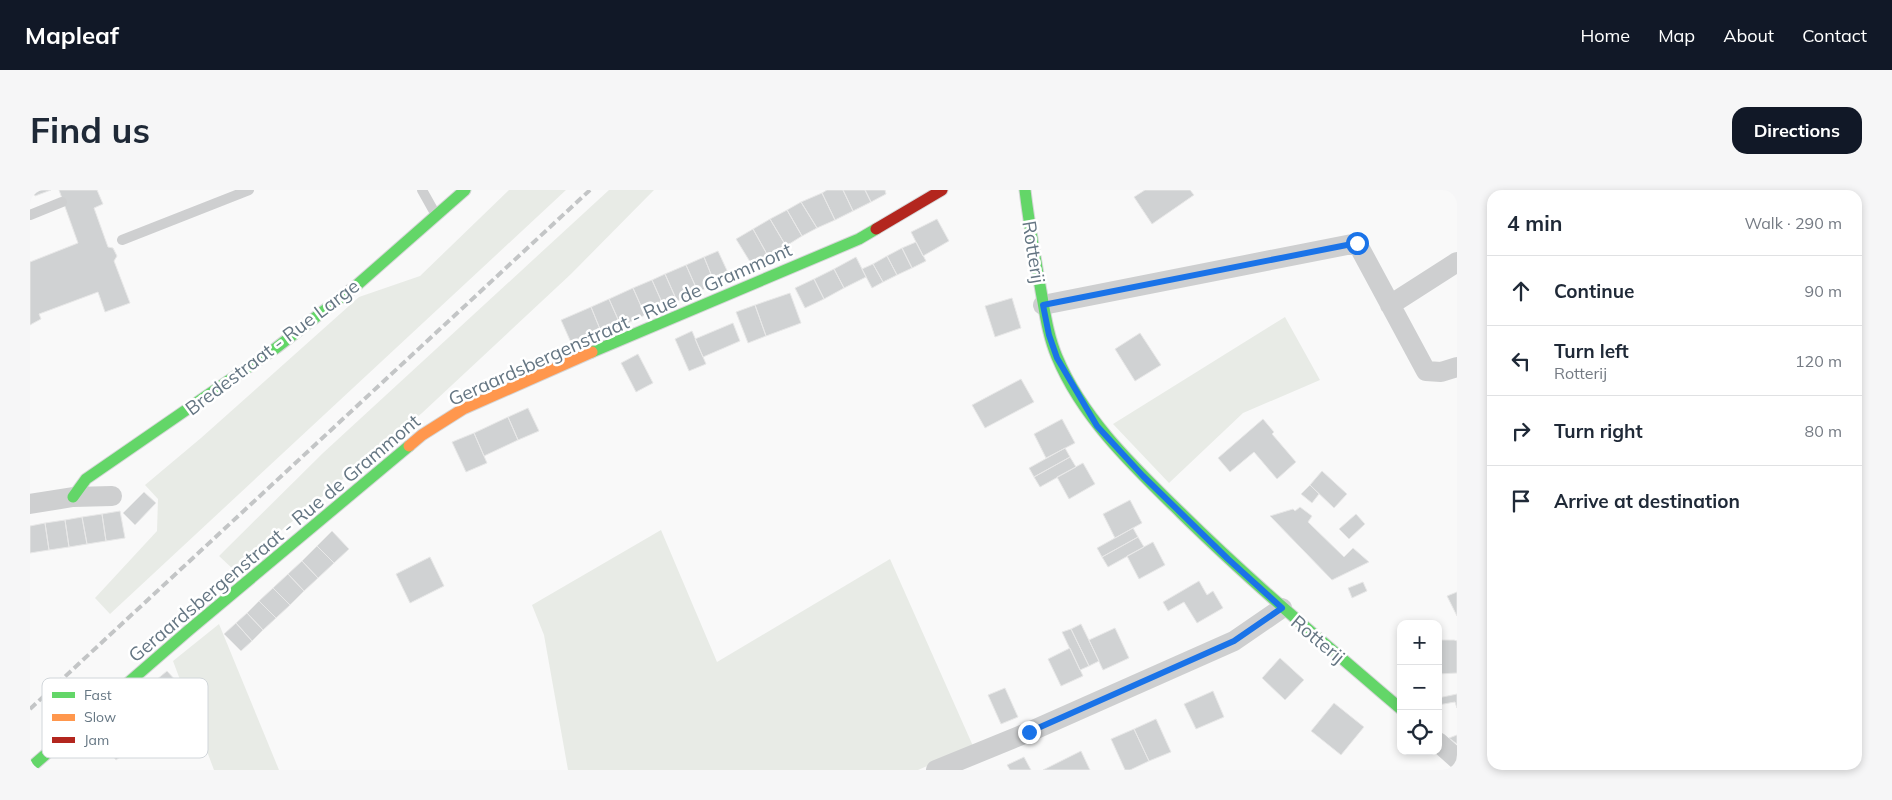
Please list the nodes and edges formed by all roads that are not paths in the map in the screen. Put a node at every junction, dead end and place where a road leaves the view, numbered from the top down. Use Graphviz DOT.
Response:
graph roads {
  1 [pos="250,190"];
  2 [pos="422,190"];
  3 [pos="465,190"];
  4 [pos="942,190"];
  5 [pos="1025,190"];
  6 [pos="62,202"];
  7 [pos="30,215"];
  8 [pos="436,216"];
  9 [pos="122,240"];
  10 [pos="1457,262"];
  11 [pos="1043,305"];
  12 [pos="1390,305"];
  13 [pos="1457,367"];
  14 [pos="112,496"];
  15 [pos="73,497"];
  16 [pos="30,504"];
  17 [pos="1282,608"];
  18 [pos="135,678"];
  19 [pos="1397,706"];
  20 [pos="1442,746"];
  21 [pos="42,758"];
  22 [pos="1457,760"];
  23 [pos="30,768"];
  24 [pos="936,770"];
  25 [pos="1453,770"];
  1 -- 9 [label="lane"];
  2 -- 8 [label="lane"];
  3 -- 8 [label="street, Bredestraat - Rue Large"];
  4 -- 18 [label="street, Geraardsbergenstraat - Rue de Grammont"];
  5 -- 11 [label="street, Rotterij"];
  6 -- 7 [label="lane"];
  8 -- 15 [label="street, Bredestraat - Rue Large"];
  10 -- 12 [label="street"];
  11 -- 12 [label="street"];
  11 -- 17 [label="street, Rotterij"];
  12 -- 13 [label="street"];
  14 -- 15 [label="street"];
  15 -- 16 [label="street"];
  17 -- 19 [label="street, Rotterij"];
  17 -- 24 [label="street"];
  20 -- 22 [label="street"];
  21 -- 23 [label="street, Geraardsbergenstraat - Rue de Grammont"];
  22 -- 25 [label="street"];
}
